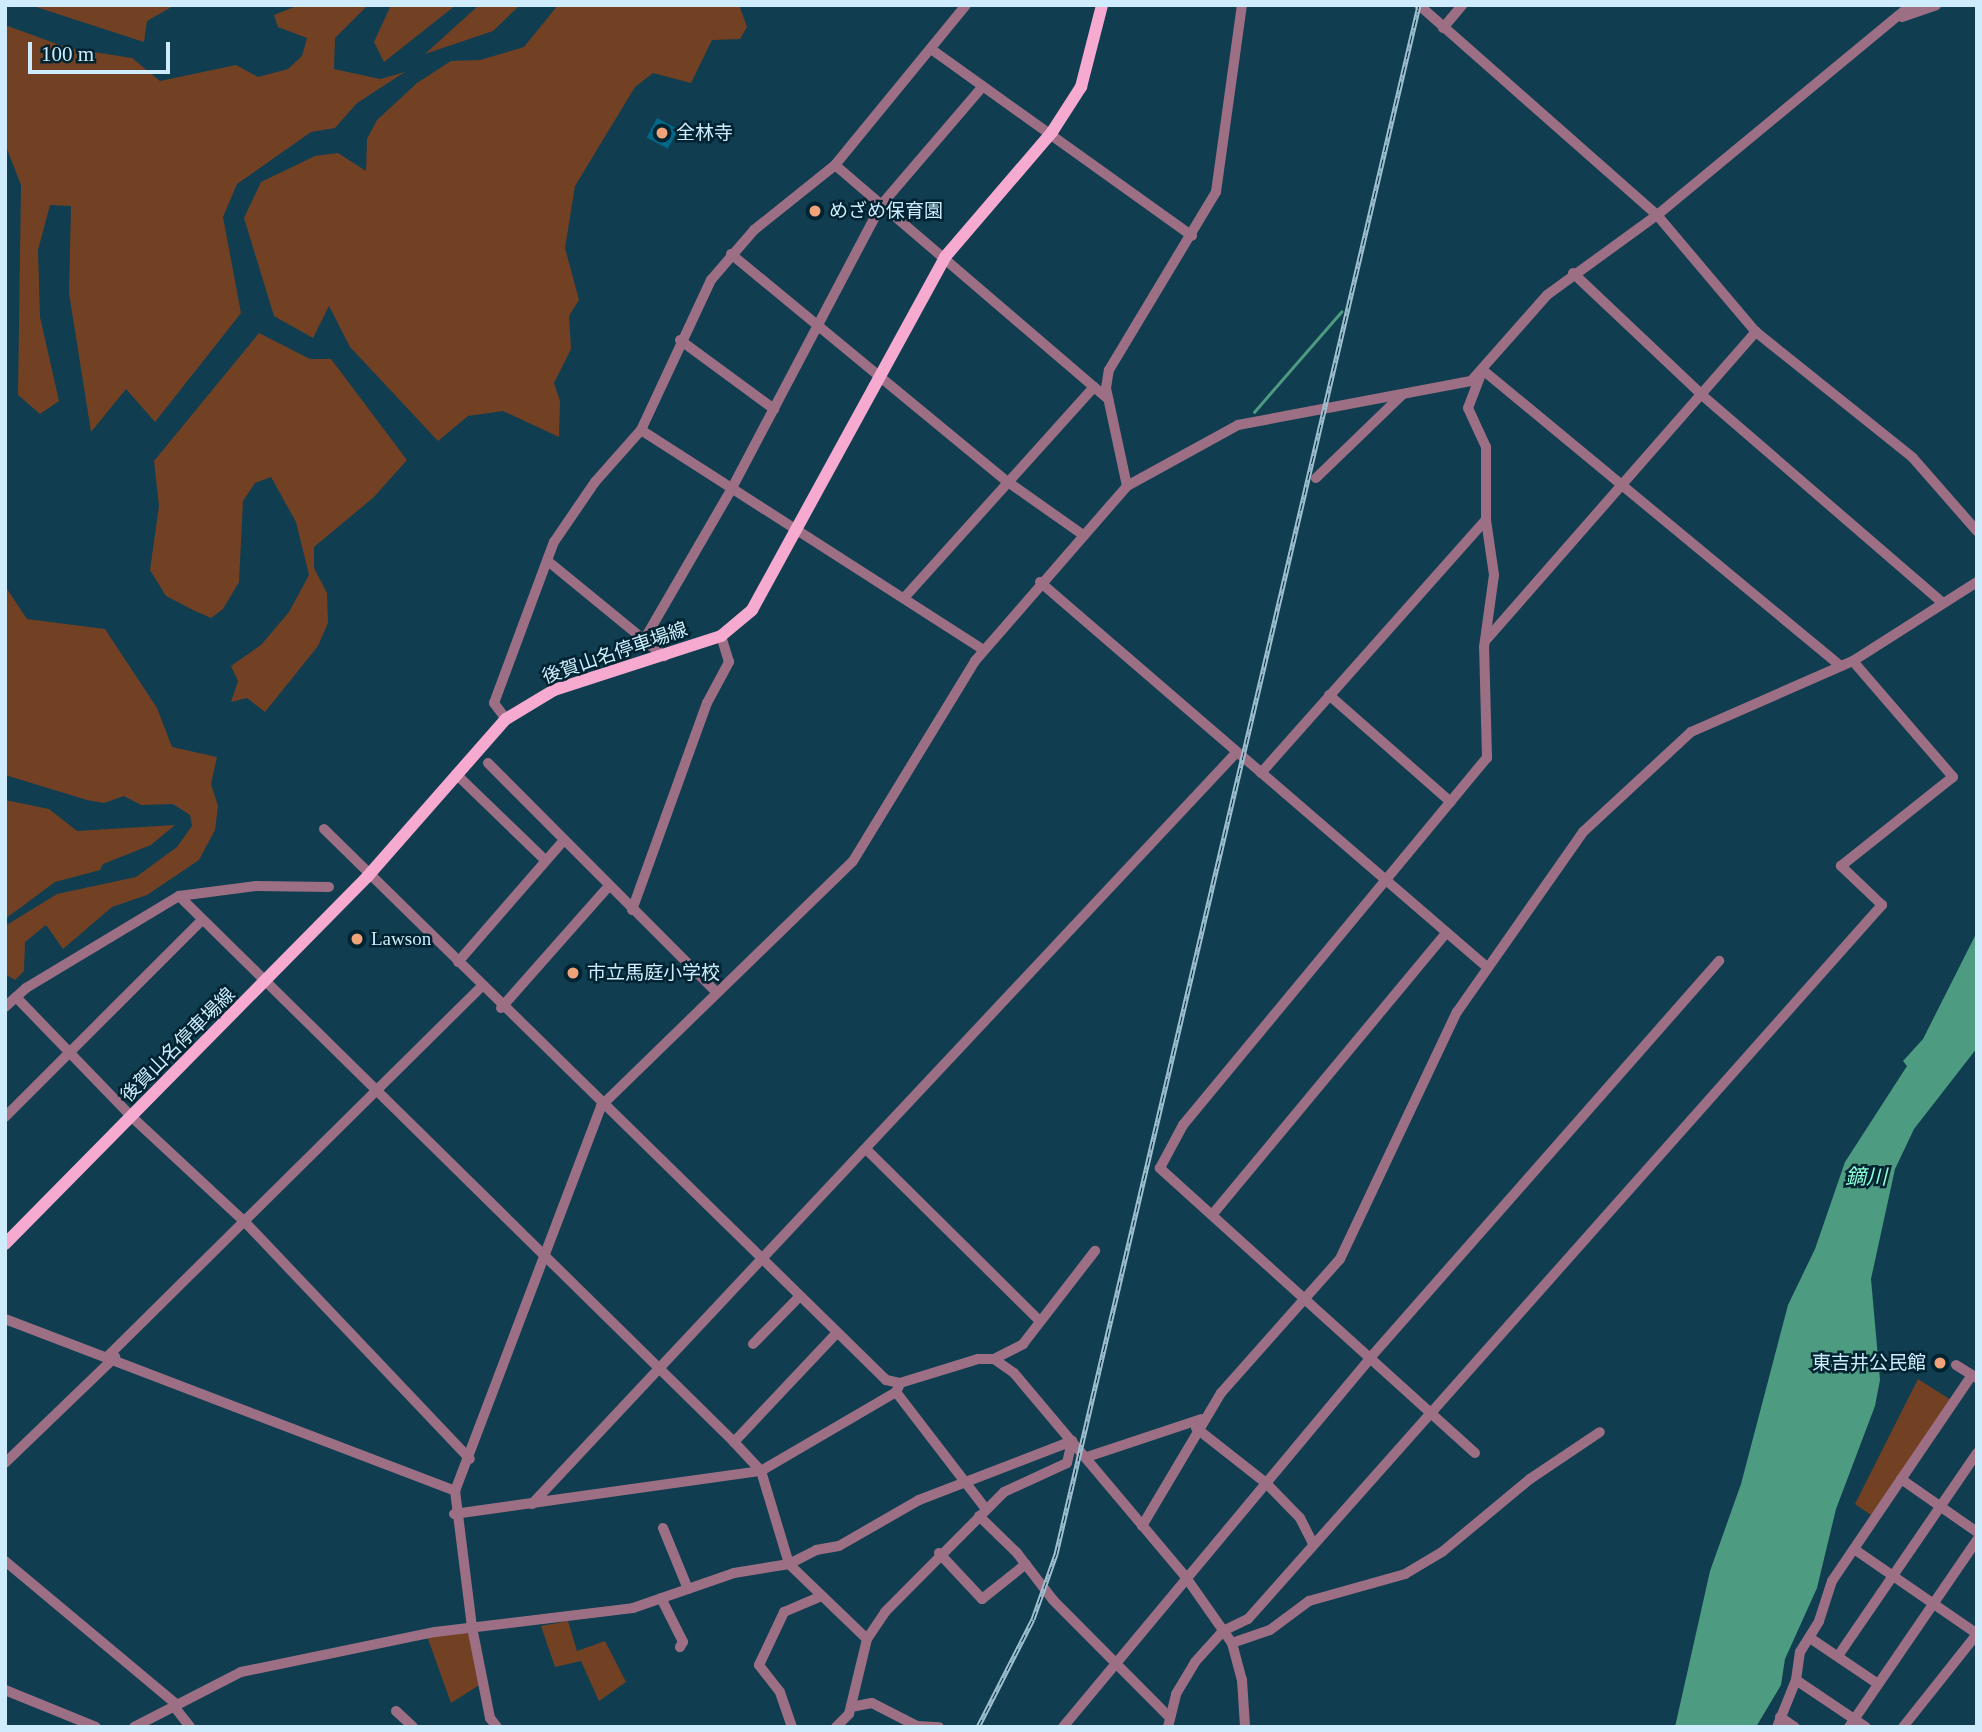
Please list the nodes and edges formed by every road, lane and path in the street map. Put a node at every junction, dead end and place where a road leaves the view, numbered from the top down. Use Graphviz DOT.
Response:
graph roads {
  1 [pos="966,5"];
  2 [pos="1089,5"];
  3 [pos="1242,5"];
  4 [pos="1419,5"];
  5 [pos="1462,5"];
  6 [pos="1912,5"];
  7 [pos="1936,5"];
  8 [pos="1102,8"];
  9 [pos="1896,19"];
  10 [pos="1443,28"];
  11 [pos="931,49"];
  12 [pos="983,86"];
  13 [pos="1052,132"];
  14 [pos="835,165"];
  15 [pos="882,204"];
  16 [pos="1657,215"];
  17 [pos="1192,236"];
  18 [pos="731,254"];
  19 [pos="945,257"];
  20 [pos="1573,273"];
  21 [pos="817,323"];
  22 [pos="1756,332"];
  23 [pos="680,340"];
  24 [pos="1483,372"];
  25 [pos="881,373"];
  26 [pos="1094,387"];
  27 [pos="1402,395"];
  28 [pos="1703,396"];
  29 [pos="1108,399"];
  30 [pos="774,410"];
  31 [pos="641,430"];
  32 [pos="1316,478"];
  33 [pos="1008,482"];
  34 [pos="1624,484"];
  35 [pos="1127,486"];
  36 [pos="732,488"];
  37 [pos="1486,520"];
  38 [pos="799,529"];
  39 [pos="1977,531"];
  40 [pos="1083,535"];
  41 [pos="550,562"];
  42 [pos="1040,582"];
  43 [pos="1977,582"];
  44 [pos="904,598"];
  45 [pos="1943,603"];
  46 [pos="721,636"];
  47 [pos="644,640"];
  48 [pos="1486,640"];
  49 [pos="984,650"];
  50 [pos="664,656"];
  51 [pos="1853,661"];
  52 [pos="1841,666"];
  53 [pos="1329,695"];
  54 [pos="506,719"];
  55 [pos="1236,753"];
  56 [pos="488,764"];
  57 [pos="1261,773"];
  58 [pos="456,774"];
  59 [pos="1451,802"];
  60 [pos="324,829"];
  61 [pos="564,840"];
  62 [pos="545,860"];
  63 [pos="367,877"];
  64 [pos="1384,881"];
  65 [pos="609,886"];
  66 [pos="329,887"];
  67 [pos="179,896"];
  68 [pos="632,910"];
  69 [pos="202,920"];
  70 [pos="1446,933"];
  71 [pos="1719,961"];
  72 [pos="458,962"];
  73 [pos="1488,968"];
  74 [pos="265,984"];
  75 [pos="481,988"];
  76 [pos="716,992"];
  77 [pos="16,997"];
  78 [pos="5,1007"];
  79 [pos="502,1008"];
  80 [pos="69,1052"];
  81 [pos="376,1094"];
  82 [pos="601,1106"];
  83 [pos="5,1117"];
  84 [pos="133,1118"];
  85 [pos="868,1151"];
  86 [pos="1212,1215"];
  87 [pos="244,1221"];
  88 [pos="5,1244"];
  89 [pos="1095,1251"];
  90 [pos="546,1254"];
  91 [pos="761,1261"];
  92 [pos="798,1298"];
  93 [pos="1305,1300"];
  94 [pos="5,1319"];
  95 [pos="1040,1321"];
  96 [pos="835,1335"];
  97 [pos="753,1343"];
  98 [pos="112,1356"];
  99 [pos="1370,1358"];
  100 [pos="994,1359"];
  101 [pos="1956,1365"];
  102 [pos="658,1369"];
  103 [pos="1974,1377"];
  104 [pos="898,1388"];
  105 [pos="1429,1411"];
  106 [pos="1199,1424"];
  107 [pos="1600,1432"];
  108 [pos="1072,1441"];
  109 [pos="734,1442"];
  110 [pos="1475,1453"];
  111 [pos="1977,1453"];
  112 [pos="1087,1457"];
  113 [pos="471,1459"];
  114 [pos="5,1464"];
  115 [pos="761,1471"];
  116 [pos="1901,1479"];
  117 [pos="1266,1483"];
  118 [pos="968,1485"];
  119 [pos="455,1491"];
  120 [pos="532,1504"];
  121 [pos="1939,1507"];
  122 [pos="982,1512"];
  123 [pos="454,1514"];
  124 [pos="1142,1526"];
  125 [pos="663,1528"];
  126 [pos="1977,1532"];
  127 [pos="1977,1540"];
  128 [pos="1314,1542"];
  129 [pos="1854,1549"];
  130 [pos="939,1553"];
  131 [pos="5,1561"];
  132 [pos="789,1564"];
  133 [pos="1026,1564"];
  134 [pos="1185,1576"];
  135 [pos="1893,1576"];
  136 [pos="688,1589"];
  137 [pos="819,1597"];
  138 [pos="661,1598"];
  139 [pos="1934,1603"];
  140 [pos="472,1627"];
  141 [pos="1223,1631"];
  142 [pos="1977,1634"];
  143 [pos="1810,1638"];
  144 [pos="867,1639"];
  145 [pos="1232,1643"];
  146 [pos="680,1647"];
  147 [pos="1838,1656"];
  148 [pos="1117,1660"];
  149 [pos="1796,1680"];
  150 [pos="1878,1684"];
  151 [pos="5,1690"];
  152 [pos="174,1704"];
  153 [pos="851,1707"];
  154 [pos="396,1711"];
  155 [pos="493,1722"];
  156 [pos="1169,1722"];
  157 [pos="1779,1722"];
  158 [pos="1852,1723"];
  159 [pos="96,1727"];
  160 [pos="134,1727"];
  161 [pos="190,1727"];
  162 [pos="413,1727"];
  163 [pos="480,1727"];
  164 [pos="792,1727"];
  165 [pos="836,1727"];
  166 [pos="939,1727"];
  167 [pos="1063,1727"];
  168 [pos="1245,1727"];
  169 [pos="1795,1727"];
  170 [pos="1866,1727"];
  171 [pos="1903,1727"];
  1 -- 11 [label="street"];
  2 -- 8 [label="street"];
  3 -- 17 [label="street"];
  4 -- 10 [label="street"];
  5 -- 10 [label="street"];
  6 -- 9 [label="street"];
  7 -- 9 [label="street"];
  8 -- 13 [label="main road, 後賀山名停車場線"];
  9 -- 16 [label="street"];
  10 -- 16 [label="street"];
  11 -- 12 [label="street"];
  11 -- 14 [label="street"];
  12 -- 13 [label="street"];
  12 -- 15 [label="street"];
  13 -- 17 [label="street"];
  13 -- 19 [label="main road, 後賀山名停車場線"];
  14 -- 15 [label="street"];
  14 -- 18 [label="street"];
  15 -- 19 [label="street"];
  15 -- 21 [label="street"];
  16 -- 20 [label="street"];
  16 -- 22 [label="street"];
  17 -- 29 [label="street"];
  18 -- 21 [label="street"];
  18 -- 23 [label="street"];
  19 -- 25 [label="main road, 後賀山名停車場線"];
  19 -- 26 [label="street"];
  20 -- 24 [label="street"];
  20 -- 28 [label="street"];
  21 -- 25 [label="street"];
  21 -- 30 [label="street"];
  22 -- 28 [label="street"];
  22 -- 39 [label="street"];
  23 -- 30 [label="street"];
  23 -- 31 [label="street"];
  24 -- 27 [label="street"];
  24 -- 34 [label="street"];
  24 -- 37 [label="street"];
  25 -- 33 [label="street"];
  25 -- 38 [label="main road, 後賀山名停車場線"];
  26 -- 29 [label="street"];
  26 -- 33 [label="street"];
  27 -- 32 [label="street"];
  27 -- 35 [label="street"];
  28 -- 34 [label="street"];
  28 -- 45 [label="street"];
  29 -- 35 [label="street"];
  30 -- 36 [label="street"];
  31 -- 36 [label="street"];
  31 -- 41 [label="street"];
  33 -- 40 [label="street"];
  33 -- 44 [label="street"];
  34 -- 48 [label="street"];
  34 -- 52 [label="street"];
  35 -- 40 [label="street"];
  36 -- 38 [label="street"];
  36 -- 47 [label="street"];
  37 -- 48 [label="street"];
  37 -- 53 [label="street"];
  38 -- 44 [label="street"];
  38 -- 46 [label="main road, 後賀山名停車場線"];
  40 -- 42 [label="street"];
  41 -- 47 [label="street"];
  41 -- 54 [label="street"];
  42 -- 49 [label="street"];
  42 -- 55 [label="street"];
  43 -- 45 [label="street"];
  44 -- 49 [label="street"];
  45 -- 51 [label="street"];
  46 -- 50 [label="main road, 後賀山名停車場線"];
  46 -- 68 [label="street"];
  47 -- 50 [label="street"];
  48 -- 59 [label="street"];
  49 -- 76 [label="street"];
  50 -- 54 [label="main road, 後賀山名停車場線"];
  51 -- 52 [label="street"];
  51 -- 105 [label="street"];
  52 -- 73 [label="street"];
  53 -- 57 [label="street"];
  53 -- 59 [label="street"];
  54 -- 58 [label="main road, 後賀山名停車場線"];
  55 -- 57 [label="street"];
  55 -- 85 [label="street"];
  56 -- 61 [label="street"];
  57 -- 64 [label="street"];
  58 -- 62 [label="street"];
  58 -- 63 [label="main road, 後賀山名停車場線"];
  59 -- 64 [label="street"];
  60 -- 63 [label="street"];
  61 -- 62 [label="street"];
  61 -- 65 [label="street"];
  62 -- 72 [label="street"];
  63 -- 72 [label="street"];
  63 -- 74 [label="main road, 後賀山名停車場線"];
  64 -- 70 [label="street"];
  64 -- 86 [label="street"];
  65 -- 68 [label="street"];
  65 -- 79 [label="street"];
  66 -- 67 [label="street"];
  67 -- 69 [label="street"];
  67 -- 77 [label="street"];
  68 -- 76 [label="street"];
  69 -- 74 [label="street"];
  69 -- 80 [label="street"];
  70 -- 73 [label="street"];
  70 -- 86 [label="street"];
  71 -- 99 [label="street"];
  72 -- 75 [label="street"];
  73 -- 93 [label="street"];
  74 -- 81 [label="street"];
  74 -- 84 [label="main road, 後賀山名停車場線"];
  75 -- 79 [label="street"];
  75 -- 81 [label="street"];
  76 -- 82 [label="street"];
  77 -- 78 [label="street"];
  77 -- 80 [label="street"];
  79 -- 82 [label="street"];
  80 -- 83 [label="street"];
  80 -- 84 [label="street"];
  81 -- 87 [label="street"];
  81 -- 90 [label="street"];
  82 -- 90 [label="street"];
  82 -- 91 [label="street"];
  84 -- 87 [label="street"];
  84 -- 88 [label="main road, 後賀山名停車場線"];
  85 -- 91 [label="street"];
  85 -- 95 [label="street"];
  86 -- 93 [label="street"];
  87 -- 98 [label="street"];
  87 -- 113 [label="street"];
  89 -- 95 [label="street"];
  90 -- 102 [label="street"];
  90 -- 113 [label="street"];
  91 -- 92 [label="street"];
  91 -- 102 [label="street"];
  92 -- 96 [label="street"];
  92 -- 97 [label="street"];
  93 -- 99 [label="street"];
  93 -- 106 [label="street"];
  94 -- 98 [label="street"];
  95 -- 100 [label="street"];
  96 -- 104 [label="street"];
  96 -- 109 [label="street"];
  98 -- 114 [label="street"];
  98 -- 119 [label="street"];
  99 -- 105 [label="street"];
  99 -- 117 [label="street"];
  100 -- 104 [label="street"];
  100 -- 108 [label="street"];
  101 -- 103 [label="street"];
  102 -- 109 [label="street"];
  102 -- 120 [label="street"];
  103 -- 116 [label="street"];
  104 -- 115 [label="street"];
  104 -- 118 [label="street"];
  105 -- 110 [label="street"];
  105 -- 128 [label="street"];
  106 -- 112 [label="street"];
  106 -- 117 [label="street"];
  106 -- 124 [label="street"];
  107 -- 145 [label="street"];
  108 -- 112 [label="street"];
  108 -- 118 [label="street"];
  108 -- 122 [label="street"];
  109 -- 115 [label="street"];
  111 -- 121 [label="street"];
  112 -- 124 [label="street"];
  113 -- 119 [label="street"];
  115 -- 120 [label="street"];
  115 -- 132 [label="street"];
  116 -- 121 [label="street"];
  116 -- 129 [label="street"];
  117 -- 128 [label="street"];
  117 -- 134 [label="street"];
  118 -- 122 [label="street"];
  118 -- 132 [label="street"];
  119 -- 123 [label="street"];
  120 -- 123 [label="street"];
  121 -- 126 [label="street"];
  121 -- 135 [label="street"];
  122 -- 130 [label="street"];
  122 -- 133 [label="street"];
  123 -- 140 [label="street"];
  124 -- 134 [label="street"];
  125 -- 136 [label="street"];
  127 -- 139 [label="street"];
  128 -- 141 [label="street"];
  129 -- 135 [label="street"];
  129 -- 143 [label="street"];
  130 -- 133 [label="street"];
  130 -- 144 [label="street"];
  131 -- 152 [label="street"];
  132 -- 136 [label="street"];
  132 -- 137 [label="street"];
  133 -- 148 [label="street"];
  134 -- 141 [label="street"];
  134 -- 148 [label="street"];
  135 -- 139 [label="street"];
  135 -- 147 [label="street"];
  136 -- 138 [label="street"];
  137 -- 144 [label="street"];
  137 -- 164 [label="street"];
  138 -- 140 [label="street"];
  138 -- 146 [label="street"];
  139 -- 142 [label="street"];
  139 -- 150 [label="street"];
  140 -- 152 [label="street"];
  140 -- 155 [label="street"];
  141 -- 145 [label="street"];
  141 -- 156 [label="street"];
  142 -- 171 [label="street"];
  143 -- 147 [label="street"];
  143 -- 149 [label="street"];
  144 -- 153 [label="street"];
  145 -- 168 [label="street"];
  147 -- 150 [label="street"];
  148 -- 156 [label="street"];
  148 -- 167 [label="street"];
  149 -- 157 [label="street"];
  149 -- 158 [label="street"];
  150 -- 158 [label="street"];
  151 -- 159 [label="street"];
  152 -- 160 [label="street"];
  152 -- 161 [label="street"];
  153 -- 165 [label="street"];
  153 -- 166 [label="street"];
  154 -- 162 [label="street"];
  155 -- 163 [label="street"];
  157 -- 169 [label="street"];
  158 -- 170 [label="street"];
}
